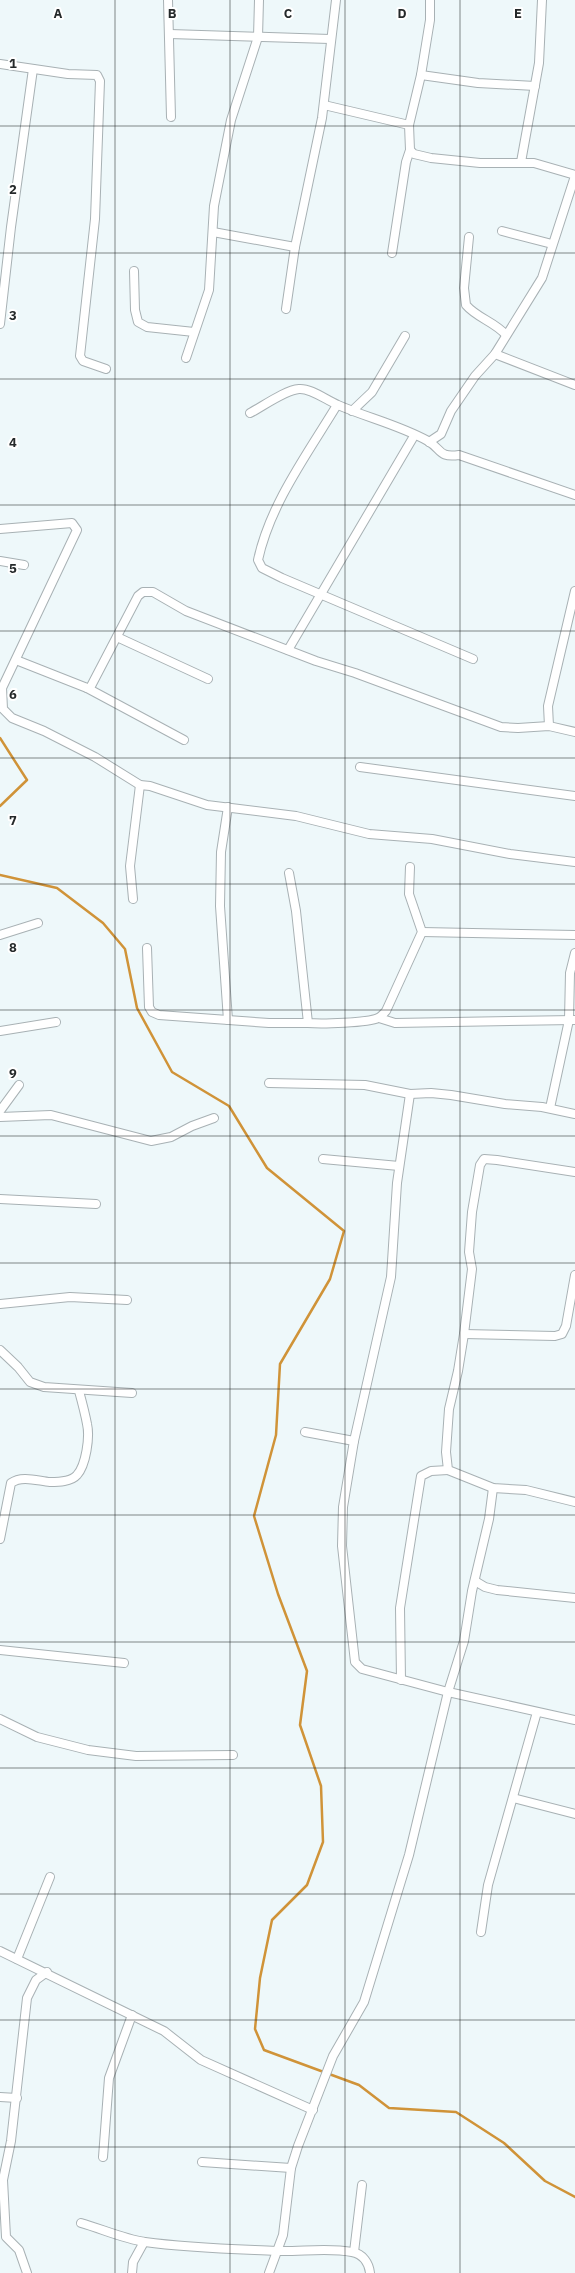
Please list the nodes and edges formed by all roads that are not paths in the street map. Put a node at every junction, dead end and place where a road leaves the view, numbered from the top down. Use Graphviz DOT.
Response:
graph roads {
  1 [pos="168,0"];
  2 [pos="259,0"];
  3 [pos="336,0"];
  4 [pos="430,0"];
  5 [pos="542,0"];
  6 [pos="170,34"];
  7 [pos="258,36"];
  8 [pos="330,39"];
  9 [pos="0,64"];
  10 [pos="33,69"];
  11 [pos="421,75"];
  12 [pos="535,86"];
  13 [pos="324,105"];
  14 [pos="171,117"];
  15 [pos="409,125"];
  16 [pos="410,150"];
  17 [pos="521,162"];
  18 [pos="575,175"];
  19 [pos="502,231"];
  20 [pos="212,232"];
  21 [pos="469,237"];
  22 [pos="552,244"];
  23 [pos="295,247"];
  24 [pos="392,253"];
  25 [pos="134,271"];
  26 [pos="286,309"];
  27 [pos="0,324"];
  28 [pos="194,332"];
  29 [pos="506,335"];
  30 [pos="405,336"];
  31 [pos="495,354"];
  32 [pos="186,358"];
  33 [pos="106,369"];
  34 [pos="575,385"];
  35 [pos="337,405"];
  36 [pos="352,411"];
  37 [pos="250,413"];
  38 [pos="414,436"];
  39 [pos="429,442"];
  40 [pos="575,495"];
  41 [pos="0,529"];
  42 [pos="0,561"];
  43 [pos="24,565"];
  44 [pos="575,591"];
  45 [pos="321,594"];
  46 [pos="117,637"];
  47 [pos="288,650"];
  48 [pos="473,659"];
  49 [pos="16,660"];
  50 [pos="208,679"];
  51 [pos="2,682"];
  52 [pos="87,688"];
  53 [pos="549,726"];
  54 [pos="575,732"];
  55 [pos="184,740"];
  56 [pos="360,767"];
  57 [pos="140,785"];
  58 [pos="575,796"];
  59 [pos="228,807"];
  60 [pos="575,862"];
  61 [pos="410,867"];
  62 [pos="289,872"];
  63 [pos="133,899"];
  64 [pos="38,923"];
  65 [pos="422,932"];
  66 [pos="0,935"];
  67 [pos="575,935"];
  68 [pos="147,948"];
  69 [pos="575,953"];
  70 [pos="379,1018"];
  71 [pos="228,1020"];
  72 [pos="572,1020"];
  73 [pos="56,1022"];
  74 [pos="308,1023"];
  75 [pos="0,1031"];
  76 [pos="269,1083"];
  77 [pos="19,1085"];
  78 [pos="410,1094"];
  79 [pos="550,1108"];
  80 [pos="0,1110"];
  81 [pos="575,1114"];
  82 [pos="0,1117"];
  83 [pos="214,1118"];
  84 [pos="323,1159"];
  85 [pos="399,1166"];
  86 [pos="575,1172"];
  87 [pos="0,1199"];
  88 [pos="96,1204"];
  89 [pos="575,1275"];
  90 [pos="127,1300"];
  91 [pos="0,1304"];
  92 [pos="464,1334"];
  93 [pos="0,1350"];
  94 [pos="79,1391"];
  95 [pos="132,1393"];
  96 [pos="305,1432"];
  97 [pos="354,1441"];
  98 [pos="448,1470"];
  99 [pos="493,1488"];
  100 [pos="575,1502"];
  101 [pos="0,1539"];
  102 [pos="475,1581"];
  103 [pos="575,1598"];
  104 [pos="0,1650"];
  105 [pos="124,1662"];
  106 [pos="401,1680"];
  107 [pos="448,1692"];
  108 [pos="537,1712"];
  109 [pos="0,1719"];
  110 [pos="575,1720"];
  111 [pos="233,1755"];
  112 [pos="513,1798"];
  113 [pos="575,1814"];
  114 [pos="50,1877"];
  115 [pos="481,1932"];
  116 [pos="0,1951"];
  117 [pos="17,1959"];
  118 [pos="47,1972"];
  119 [pos="132,2015"];
  120 [pos="0,2097"];
  121 [pos="17,2098"];
  122 [pos="313,2110"];
  123 [pos="103,2156"];
  124 [pos="202,2162"];
  125 [pos="291,2168"];
  126 [pos="2,2180"];
  127 [pos="362,2185"];
  128 [pos="81,2223"];
  129 [pos="3,2239"];
  130 [pos="144,2242"];
  131 [pos="278,2251"];
  132 [pos="354,2252"];
  133 [pos="27,2273"];
  134 [pos="132,2273"];
  135 [pos="269,2273"];
  136 [pos="370,2273"];
  1 -- 6 [label="street"];
  2 -- 7 [label="street"];
  3 -- 8 [label="street"];
  4 -- 11 [label="street"];
  5 -- 12 [label="street"];
  6 -- 7 [label="street"];
  6 -- 14 [label="street"];
  7 -- 8 [label="street"];
  7 -- 20 [label="street"];
  8 -- 13 [label="street"];
  9 -- 10 [label="street"];
  10 -- 27 [label="street"];
  10 -- 33 [label="street"];
  11 -- 12 [label="street"];
  11 -- 15 [label="street"];
  12 -- 17 [label="street"];
  13 -- 15 [label="street"];
  13 -- 23 [label="street"];
  15 -- 16 [label="street"];
  16 -- 17 [label="street"];
  16 -- 24 [label="street"];
  17 -- 18 [label="street"];
  18 -- 22 [label="street"];
  19 -- 22 [label="street"];
  20 -- 23 [label="street"];
  20 -- 28 [label="street"];
  21 -- 29 [label="street"];
  22 -- 29 [label="street"];
  23 -- 26 [label="street"];
  25 -- 28 [label="street"];
  28 -- 32 [label="street"];
  29 -- 31 [label="street"];
  30 -- 36 [label="street"];
  31 -- 34 [label="street"];
  31 -- 39 [label="street"];
  35 -- 36 [label="street"];
  35 -- 37 [label="street"];
  35 -- 45 [label="street"];
  36 -- 38 [label="street"];
  38 -- 39 [label="street"];
  38 -- 45 [label="street"];
  39 -- 40 [label="street"];
  41 -- 49 [label="street"];
  42 -- 43 [label="street"];
  44 -- 53 [label="street"];
  45 -- 47 [label="street"];
  45 -- 48 [label="street"];
  46 -- 47 [label="street"];
  46 -- 50 [label="street"];
  46 -- 52 [label="street"];
  47 -- 53 [label="street"];
  49 -- 51 [label="street"];
  49 -- 52 [label="street"];
  51 -- 57 [label="street"];
  52 -- 55 [label="street"];
  53 -- 54 [label="street"];
  56 -- 58 [label="street"];
  57 -- 59 [label="street"];
  57 -- 63 [label="street"];
  59 -- 60 [label="street"];
  59 -- 71 [label="street"];
  61 -- 65 [label="street"];
  62 -- 74 [label="street"];
  64 -- 66 [label="street"];
  65 -- 67 [label="street"];
  65 -- 70 [label="street"];
  68 -- 71 [label="street"];
  69 -- 72 [label="street"];
  70 -- 72 [label="street"];
  70 -- 74 [label="street"];
  71 -- 74 [label="street"];
  72 -- 79 [label="street"];
  73 -- 75 [label="street"];
  76 -- 78 [label="street"];
  77 -- 80 [label="street"];
  78 -- 79 [label="street"];
  78 -- 85 [label="street"];
  79 -- 81 [label="street"];
  82 -- 83 [label="street"];
  84 -- 85 [label="street"];
  85 -- 97 [label="street"];
  86 -- 92 [label="street"];
  87 -- 88 [label="street"];
  89 -- 92 [label="street"];
  90 -- 91 [label="street"];
  92 -- 98 [label="street"];
  93 -- 94 [label="street"];
  94 -- 95 [label="street"];
  94 -- 101 [label="street"];
  96 -- 97 [label="street"];
  97 -- 106 [label="street"];
  98 -- 99 [label="street"];
  98 -- 106 [label="street"];
  99 -- 100 [label="street"];
  99 -- 102 [label="street"];
  102 -- 103 [label="street"];
  102 -- 107 [label="street"];
  104 -- 105 [label="street"];
  106 -- 107 [label="street"];
  107 -- 108 [label="street"];
  107 -- 122 [label="street"];
  108 -- 110 [label="street"];
  108 -- 112 [label="street"];
  109 -- 111 [label="street"];
  112 -- 113 [label="street"];
  112 -- 115 [label="street"];
  114 -- 117 [label="street"];
  116 -- 117 [label="street"];
  117 -- 118 [label="street"];
  118 -- 119 [label="street"];
  118 -- 121 [label="street"];
  119 -- 122 [label="street"];
  119 -- 123 [label="street"];
  120 -- 121 [label="street"];
  121 -- 126 [label="street"];
  122 -- 125 [label="street"];
  124 -- 125 [label="street"];
  125 -- 131 [label="street"];
  126 -- 129 [label="street"];
  127 -- 132 [label="street"];
  128 -- 130 [label="street"];
  129 -- 133 [label="street"];
  130 -- 131 [label="street"];
  130 -- 134 [label="street"];
  131 -- 132 [label="street"];
  131 -- 135 [label="street"];
  132 -- 136 [label="street"];
}
